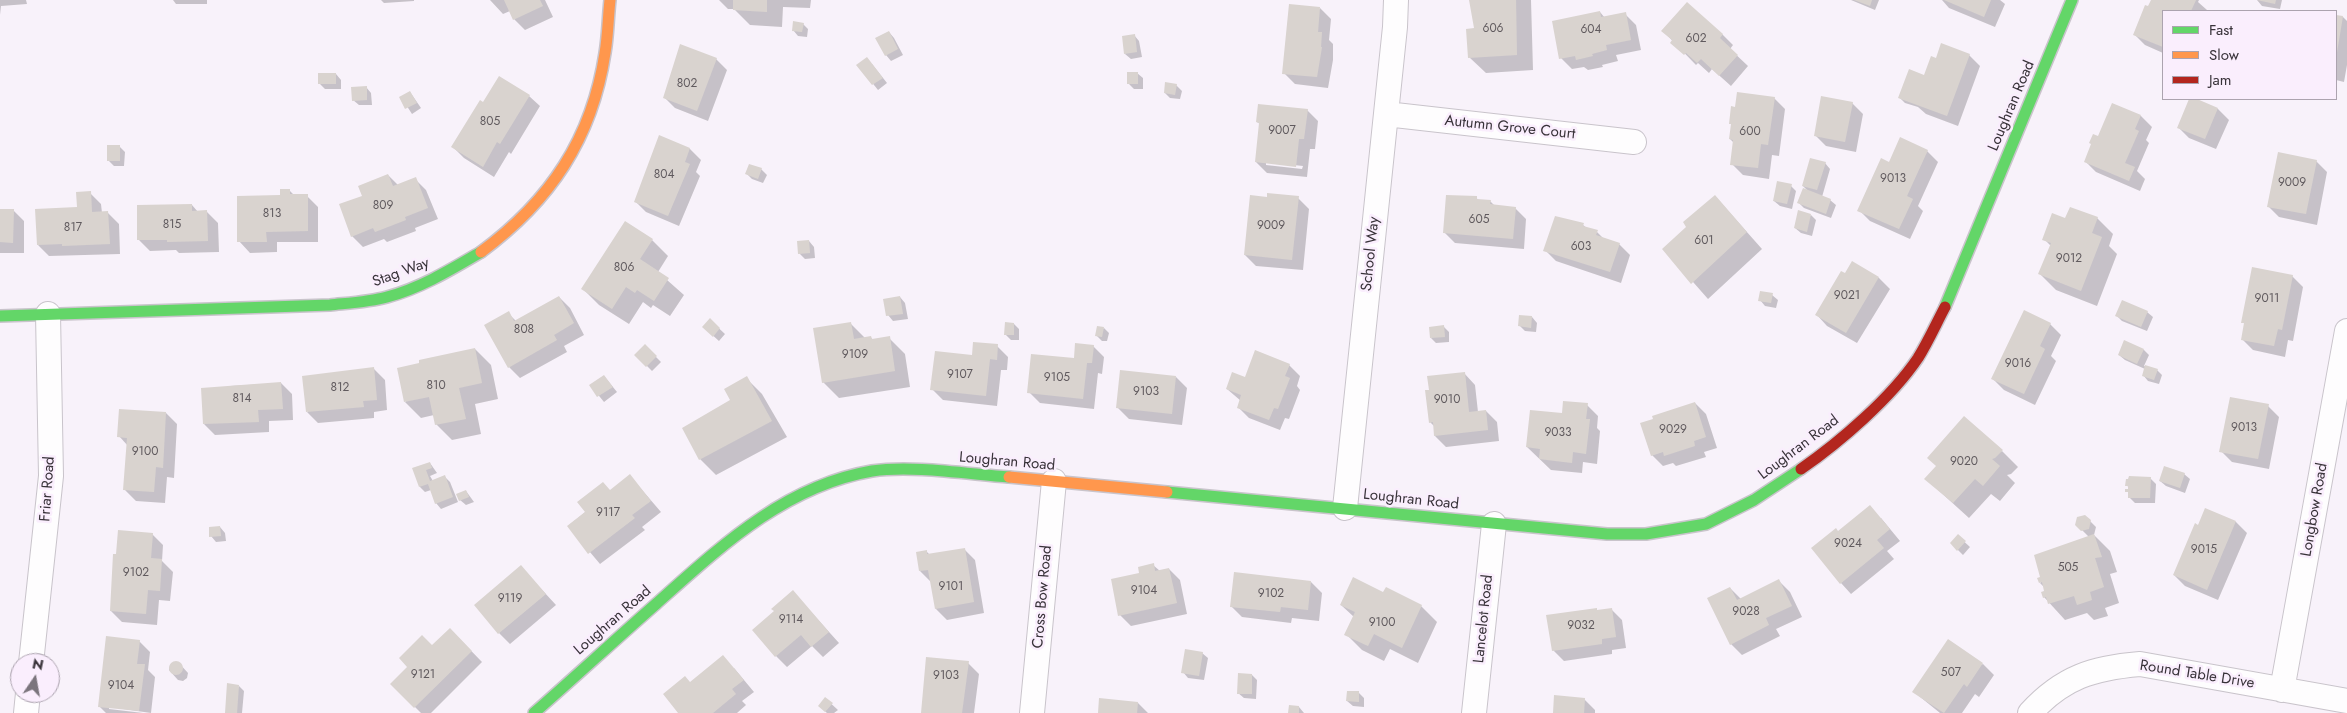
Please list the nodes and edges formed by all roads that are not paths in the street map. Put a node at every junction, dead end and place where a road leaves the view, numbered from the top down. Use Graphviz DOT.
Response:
graph roads {
  1 [pos="610,0"];
  2 [pos="1396,0"];
  3 [pos="2072,0"];
  4 [pos="1386,114"];
  5 [pos="1634,142"];
  6 [pos="48,314"];
  7 [pos="0,316"];
  8 [pos="2347,331"];
  9 [pos="1054,481"];
  10 [pos="1345,508"];
  11 [pos="1494,524"];
  12 [pos="32,653"];
  13 [pos="2282,690"];
  14 [pos="2347,701"];
  15 [pos="534,713"];
  16 [pos="1032,713"];
  17 [pos="1474,713"];
  18 [pos="2030,713"];
  1 -- 6 [label="street, Stag Way"];
  2 -- 4 [label="street, School Way"];
  3 -- 11 [label="street, Loughran Road"];
  4 -- 5 [label="street, Autumn Grove Court"];
  4 -- 10 [label="street, School Way"];
  6 -- 7 [label="street, Stag Way"];
  6 -- 12 [label="street, Friar Road"];
  8 -- 13 [label="street, Longbow Road"];
  9 -- 10 [label="street, Loughran Road"];
  9 -- 15 [label="street, Loughran Road"];
  9 -- 16 [label="street, Cross Bow Road"];
  10 -- 11 [label="street, Loughran Road"];
  11 -- 17 [label="street, Lancelot Road"];
  13 -- 14 [label="street, Round Table Drive"];
  13 -- 18 [label="street, Round Table Drive"];
}
